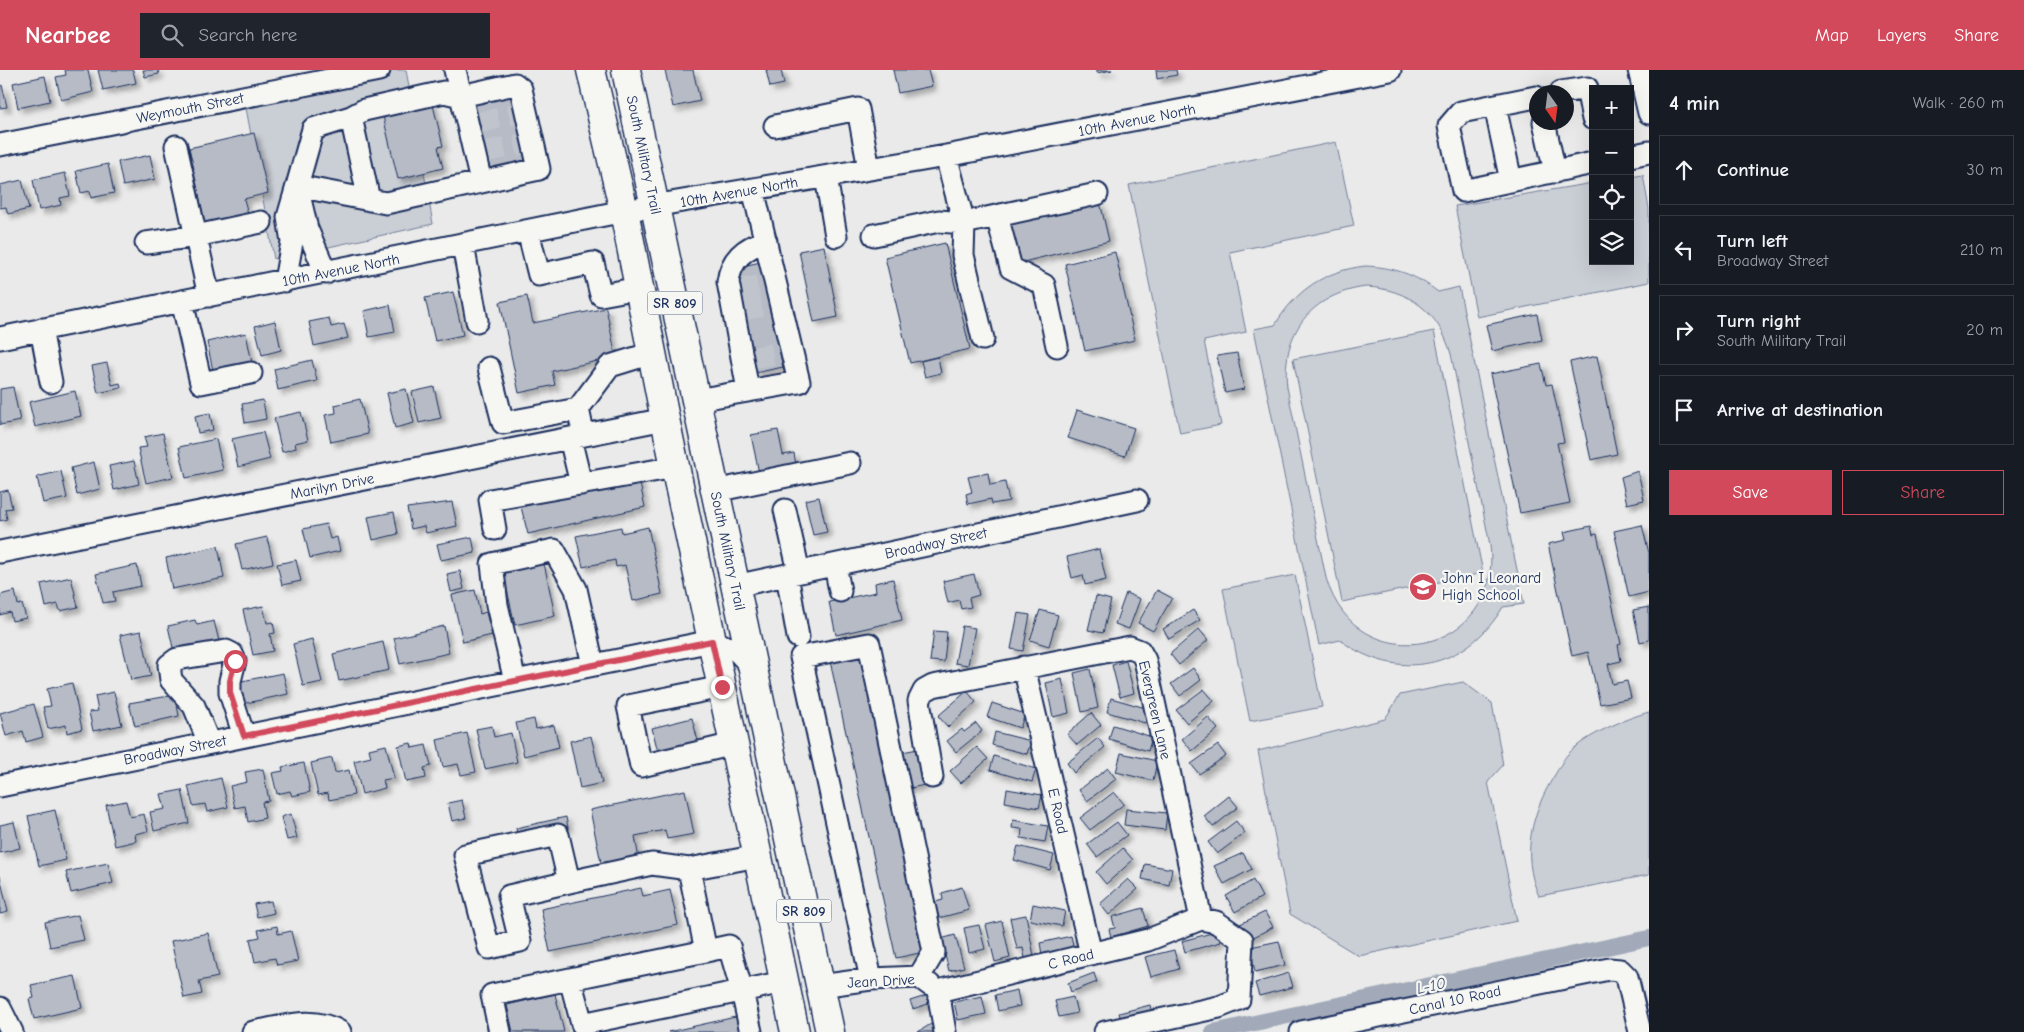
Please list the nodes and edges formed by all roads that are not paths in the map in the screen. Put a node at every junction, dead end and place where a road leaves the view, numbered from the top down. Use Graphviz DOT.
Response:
graph roads {
  1 [pos="379,70"];
  2 [pos="455,70"];
  3 [pos="591,70"];
  4 [pos="626,70"];
  5 [pos="1390,70"];
  6 [pos="1639,70"];
  7 [pos="1574,90"];
  8 [pos="461,96"];
  9 [pos="1589,98"];
  10 [pos="1529,99"];
  11 [pos="1495,106"];
  12 [pos="1649,113"];
  13 [pos="351,117"];
  14 [pos="775,126"];
  15 [pos="1546,130"];
  16 [pos="0,145"];
  17 [pos="176,146"];
  18 [pos="1649,152"];
  19 [pos="1634,155"];
  20 [pos="946,156"];
  21 [pos="1589,164"];
  22 [pos="869,169"];
  23 [pos="1555,172"];
  24 [pos="826,177"];
  25 [pos="1511,181"];
  26 [pos="481,182"];
  27 [pos="298,186"];
  28 [pos="753,189"];
  29 [pos="1097,194"];
  30 [pos="369,200"];
  31 [pos="655,206"];
  32 [pos="624,211"];
  33 [pos="997,216"];
  34 [pos="260,222"];
  35 [pos="964,223"];
  36 [pos="528,230"];
  37 [pos="874,235"];
  38 [pos="196,236"];
  39 [pos="836,236"];
  40 [pos="766,241"];
  41 [pos="146,243"];
  42 [pos="463,245"];
  43 [pos="326,272"];
  44 [pos="285,281"];
  45 [pos="639,288"];
  46 [pos="209,296"];
  47 [pos="182,301"];
  48 [pos="477,320"];
  49 [pos="42,330"];
  50 [pos="0,338"];
  51 [pos="983,339"];
  52 [pos="1057,346"];
  53 [pos="652,352"];
  54 [pos="489,368"];
  55 [pos="251,373"];
  56 [pos="51,382"];
  57 [pos="748,390"];
  58 [pos="696,400"];
  59 [pos="578,409"];
  60 [pos="665,419"];
  61 [pos="577,437"];
  62 [pos="850,463"];
  63 [pos="675,467"];
  64 [pos="581,484"];
  65 [pos="715,491"];
  66 [pos="1137,500"];
  67 [pos="785,510"];
  68 [pos="495,529"];
  69 [pos="0,552"];
  70 [pos="834,564"];
  71 [pos="793,573"];
  72 [pos="735,586"];
  73 [pos="840,591"];
  74 [pos="798,637"];
  75 [pos="712,641"];
  76 [pos="593,665"];
  77 [pos="1024,667"];
  78 [pos="754,669"];
  79 [pos="515,681"];
  80 [pos="722,687"];
  81 [pos="244,736"];
  82 [pos="209,743"];
  83 [pos="734,744"];
  84 [pos="932,777"];
  85 [pos="0,786"];
  86 [pos="758,856"];
  87 [pos="689,870"];
  88 [pos="569,882"];
  89 [pos="509,896"];
  90 [pos="477,902"];
  91 [pos="1201,919"];
  92 [pos="706,951"];
  93 [pos="1091,954"];
  94 [pos="919,977"];
  95 [pos="570,979"];
  96 [pos="871,979"];
  97 [pos="784,982"];
  98 [pos="820,986"];
  99 [pos="742,991"];
  100 [pos="938,992"];
  101 [pos="0,1008"];
  102 [pos="799,1027"];
  103 [pos="12,1032"];
  104 [pos="253,1032"];
  105 [pos="340,1032"];
  106 [pos="500,1032"];
  107 [pos="751,1032"];
  108 [pos="830,1032"];
  109 [pos="946,1032"];
  110 [pos="1105,1032"];
  111 [pos="1301,1032"];
  112 [pos="1640,1032"];
  1 -- 16 [label="street, Weymouth Street"];
  2 -- 8 [label="street"];
  3 -- 32 [label="main road, SR 809"];
  4 -- 31 [label="main road, South Military Trail / SR 809"];
  5 -- 20 [label="street, 10th Avenue North"];
  6 -- 12 [label="street"];
  7 -- 9 [label="street"];
  8 -- 13 [label="street"];
  8 -- 26 [label="street"];
  8 -- 26 [label="street"];
  10 -- 11 [label="street"];
  11 -- 25 [label="street"];
  11 -- 25 [label="street"];
  13 -- 27 [label="street"];
  13 -- 30 [label="street"];
  14 -- 22 [label="street"];
  15 -- 23 [label="street"];
  17 -- 38 [label="street"];
  18 -- 19 [label="street"];
  20 -- 22 [label="street, 10th Avenue North"];
  20 -- 35 [label="street"];
  21 -- 23 [label="street"];
  22 -- 24 [label="street, 10th Avenue North"];
  23 -- 25 [label="street"];
  24 -- 28 [label="street, 10th Avenue North"];
  24 -- 39 [label="street"];
  26 -- 30 [label="street"];
  27 -- 30 [label="street"];
  27 -- 43 [label="street"];
  27 -- 44 [label="street"];
  28 -- 31 [label="street, 10th Avenue North"];
  28 -- 40 [label="street"];
  29 -- 33 [label="street"];
  31 -- 32 [label="street, 10th Avenue North"];
  31 -- 58 [label="main road, South Military Trail / SR 809"];
  32 -- 36 [label="street, 10th Avenue North"];
  32 -- 45 [label="main road, SR 809"];
  33 -- 35 [label="street"];
  33 -- 52 [label="street"];
  34 -- 38 [label="street"];
  35 -- 37 [label="street"];
  35 -- 51 [label="street"];
  36 -- 42 [label="street, 10th Avenue North"];
  36 -- 45 [label="street"];
  38 -- 41 [label="street"];
  38 -- 46 [label="street"];
  40 -- 57 [label="street"];
  40 -- 57 [label="street"];
  42 -- 43 [label="street, 10th Avenue North"];
  42 -- 48 [label="street"];
  43 -- 44 [label="street, 10th Avenue North"];
  44 -- 46 [label="street, 10th Avenue North"];
  45 -- 53 [label="main road, SR 809"];
  46 -- 47 [label="street, 10th Avenue North"];
  47 -- 49 [label="street, 10th Avenue North"];
  47 -- 55 [label="street"];
  49 -- 50 [label="street, 10th Avenue North"];
  49 -- 56 [label="street"];
  53 -- 59 [label="street"];
  53 -- 60 [label="main road, SR 809"];
  54 -- 59 [label="street"];
  57 -- 58 [label="street"];
  58 -- 65 [label="main road, South Military Trail / SR 809"];
  59 -- 61 [label="street"];
  60 -- 61 [label="street, Marilyn Drive"];
  60 -- 63 [label="main road, SR 809"];
  61 -- 64 [label="street"];
  61 -- 69 [label="street, Marilyn Drive"];
  62 -- 65 [label="street"];
  63 -- 64 [label="street"];
  63 -- 75 [label="main road, SR 809"];
  64 -- 68 [label="street"];
  65 -- 72 [label="main road, South Military Trail / SR 809"];
  66 -- 70 [label="street, Broadway Street"];
  67 -- 71 [label="street"];
  70 -- 71 [label="street, Broadway Street"];
  70 -- 73 [label="street"];
  71 -- 72 [label="street, Broadway Street"];
  71 -- 74 [label="street"];
  72 -- 78 [label="main road, South Military Trail / SR 809"];
  75 -- 76 [label="street, Broadway Street"];
  75 -- 78 [label="street"];
  75 -- 80 [label="main road, SR 809"];
  76 -- 79 [label="street, Broadway Street"];
  76 -- 79 [label="street"];
  77 -- 84 [label="street, Evergreen Lane"];
  77 -- 91 [label="street, Evergreen Lane"];
  77 -- 93 [label="street, E Road"];
  78 -- 98 [label="main road, South Military Trail / SR 809"];
  79 -- 81 [label="street, Broadway Street"];
  80 -- 83 [label="main road, SR 809"];
  80 -- 83 [label="street"];
  81 -- 82 [label="street, Broadway Street"];
  81 -- 82 [label="street"];
  82 -- 85 [label="street, Broadway Street"];
  83 -- 86 [label="main road, SR 809"];
  86 -- 87 [label="street"];
  86 -- 97 [label="main road, SR 809"];
  87 -- 88 [label="street"];
  87 -- 92 [label="street"];
  88 -- 89 [label="street"];
  88 -- 90 [label="street"];
  89 -- 90 [label="street"];
  89 -- 90 [label="street"];
  91 -- 93 [label="street, C Road"];
  91 -- 110 [label="street"];
  92 -- 95 [label="street"];
  92 -- 99 [label="street"];
  93 -- 100 [label="street, C Road"];
  94 -- 96 [label="street, Jean Drive"];
  94 -- 96 [label="street"];
  94 -- 100 [label="street, Jean Drive"];
  95 -- 99 [label="street"];
  95 -- 106 [label="street"];
  96 -- 98 [label="street, Jean Drive"];
  97 -- 99 [label="street"];
  97 -- 102 [label="main road, SR 809"];
  98 -- 108 [label="main road, South Military Trail / SR 809"];
  99 -- 107 [label="street"];
  100 -- 109 [label="street"];
  101 -- 103 [label="street"];
  104 -- 105 [label="street"];
  111 -- 112 [label="street, Canal 10 Road"];
}
